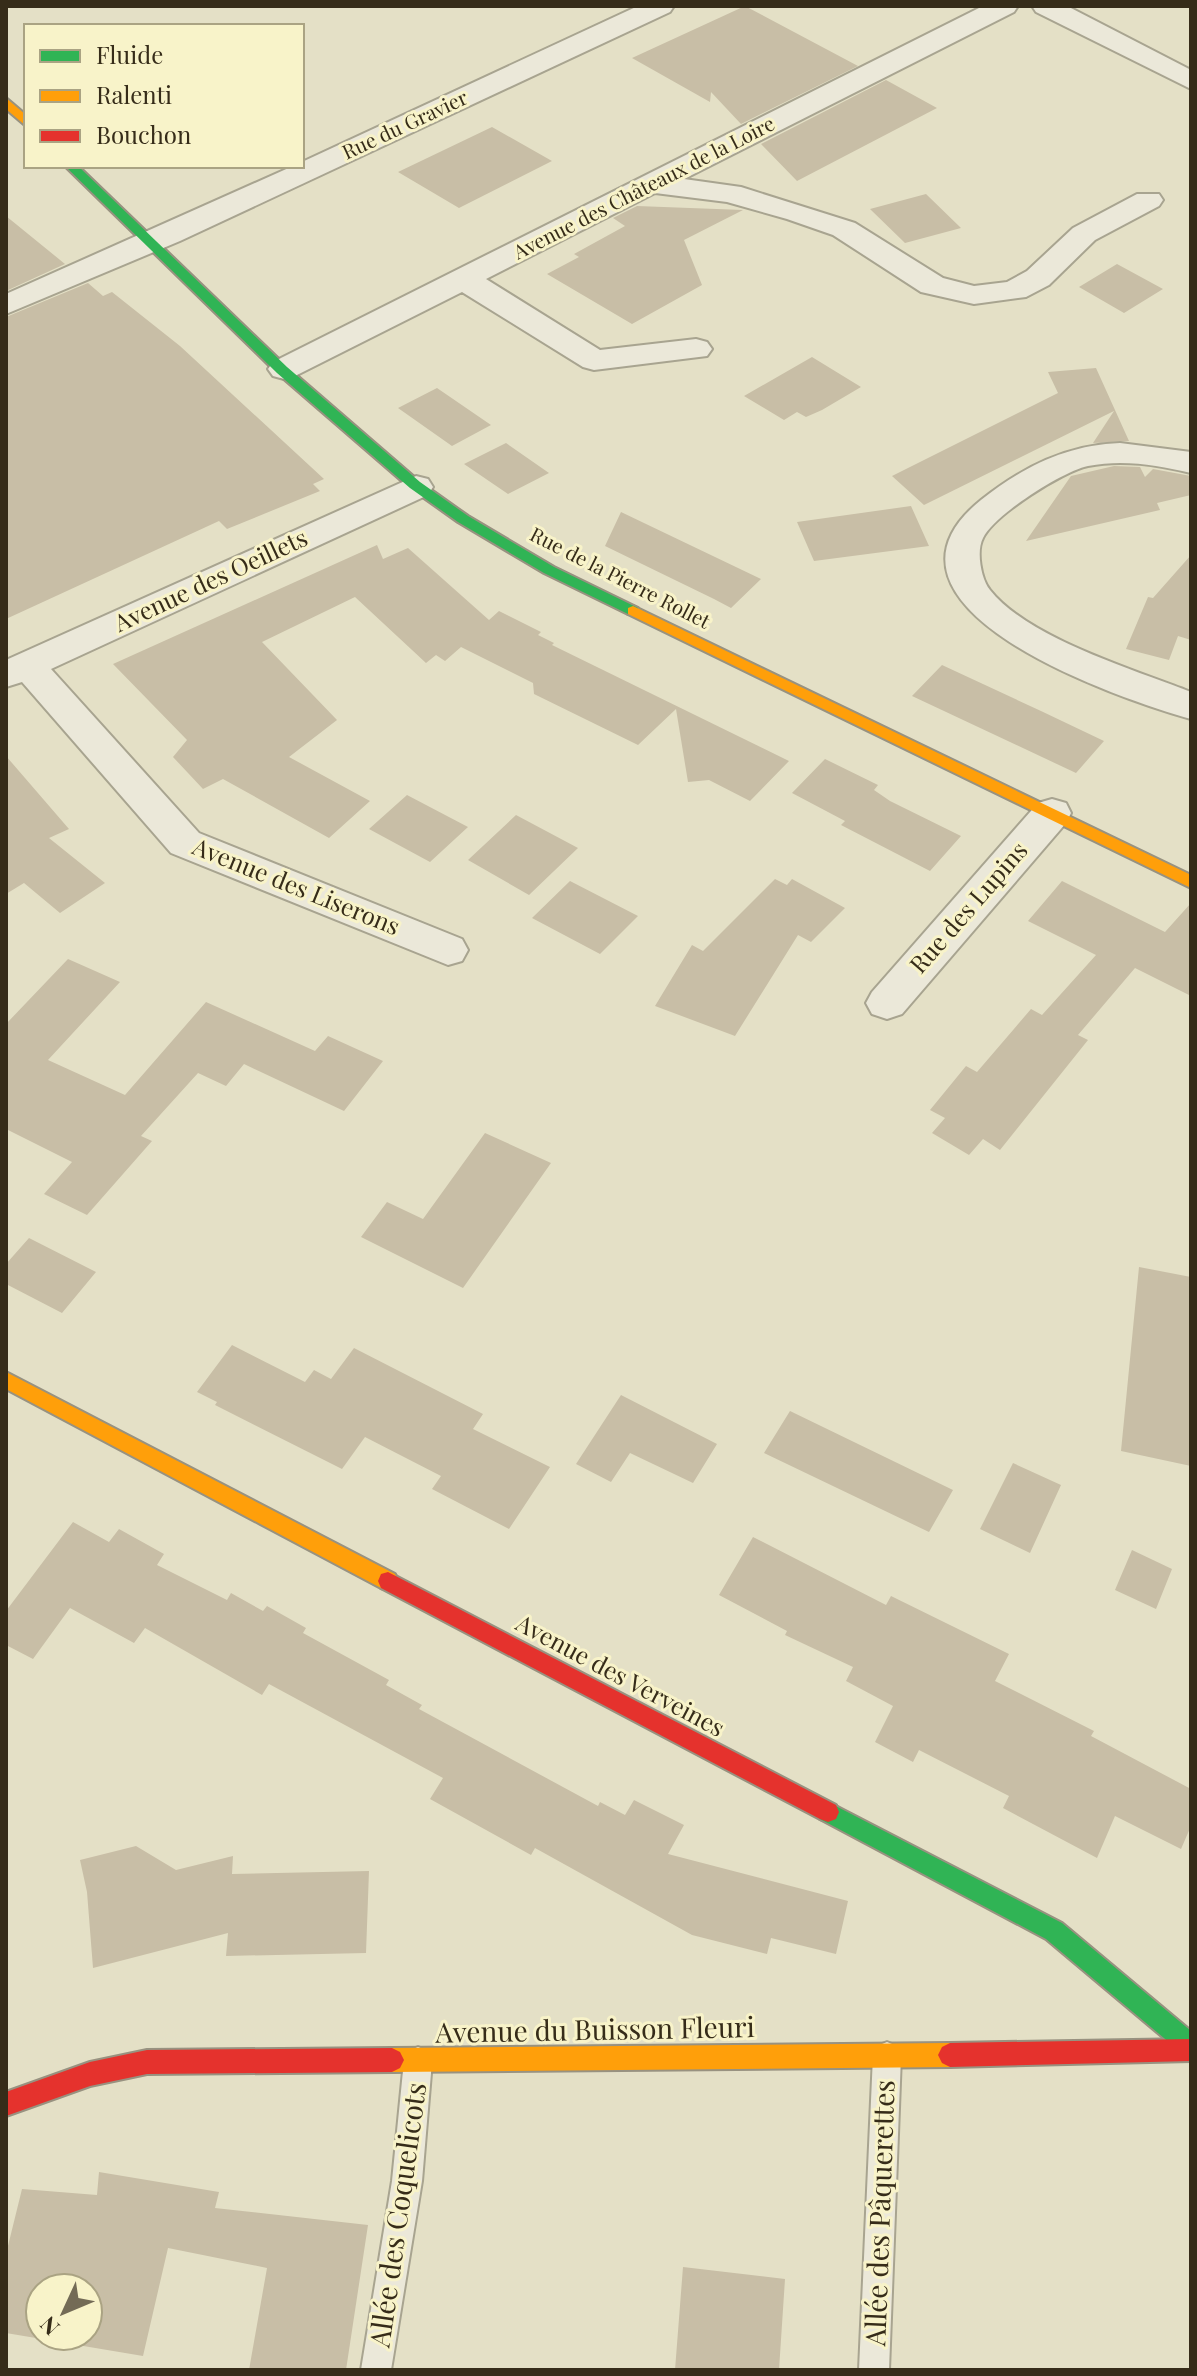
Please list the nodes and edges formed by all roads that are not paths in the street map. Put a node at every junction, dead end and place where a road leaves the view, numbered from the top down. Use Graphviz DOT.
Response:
graph roads {
  1 [pos="660,6"];
  2 [pos="1004,6"];
  3 [pos="1046,6"];
  4 [pos="1191,81"];
  5 [pos="6,102"];
  6 [pos="24,120"];
  7 [pos="73,168"];
  8 [pos="651,184"];
  9 [pos="1148,200"];
  10 [pos="149,243"];
  11 [pos="463,279"];
  12 [pos="6,305"];
  13 [pos="696,349"];
  14 [pos="284,369"];
  15 [pos="1191,463"];
  16 [pos="416,487"];
  17 [pos="17,670"];
  18 [pos="1191,706"];
  19 [pos="1052,813"];
  20 [pos="1191,882"];
  21 [pos="448,950"];
  22 [pos="887,1003"];
  23 [pos="6,1380"];
  24 [pos="1191,2048"];
  25 [pos="887,2056"];
  26 [pos="418,2060"];
  27 [pos="6,2104"];
  28 [pos="376,2370"];
  29 [pos="874,2370"];
  1 -- 10 [label="street, Rue du Gravier"];
  2 -- 8 [label="street, Avenue des Châteaux de la Loire"];
  3 -- 4 [label="street"];
  5 -- 6 [label="street"];
  7 -- 10 [label="street, Rue de la Pierre Rollet"];
  8 -- 9 [label="street"];
  8 -- 11 [label="street, Avenue des Châteaux de la Loire"];
  10 -- 12 [label="street, Rue du Gravier"];
  10 -- 14 [label="street, Rue de la Pierre Rollet"];
  11 -- 13 [label="street"];
  11 -- 14 [label="street, Avenue des Châteaux de la Loire"];
  14 -- 16 [label="street, Rue de la Pierre Rollet"];
  15 -- 18 [label="street"];
  16 -- 17 [label="street, Avenue des Oeillets"];
  16 -- 19 [label="street, Rue de la Pierre Rollet"];
  17 -- 21 [label="street, Avenue des Liserons"];
  19 -- 20 [label="street, Rue de la Pierre Rollet"];
  19 -- 22 [label="street, Rue des Lupins"];
  23 -- 24 [label="street, Avenue des Verveines"];
  24 -- 25 [label="street, Avenue du Buisson Fleuri"];
  25 -- 26 [label="street, Avenue du Buisson Fleuri"];
  25 -- 29 [label="lane, Allée des Pâquerettes"];
  26 -- 27 [label="street, Avenue du Buisson Fleuri"];
  26 -- 28 [label="lane, Allée des Coquelicots"];
}
